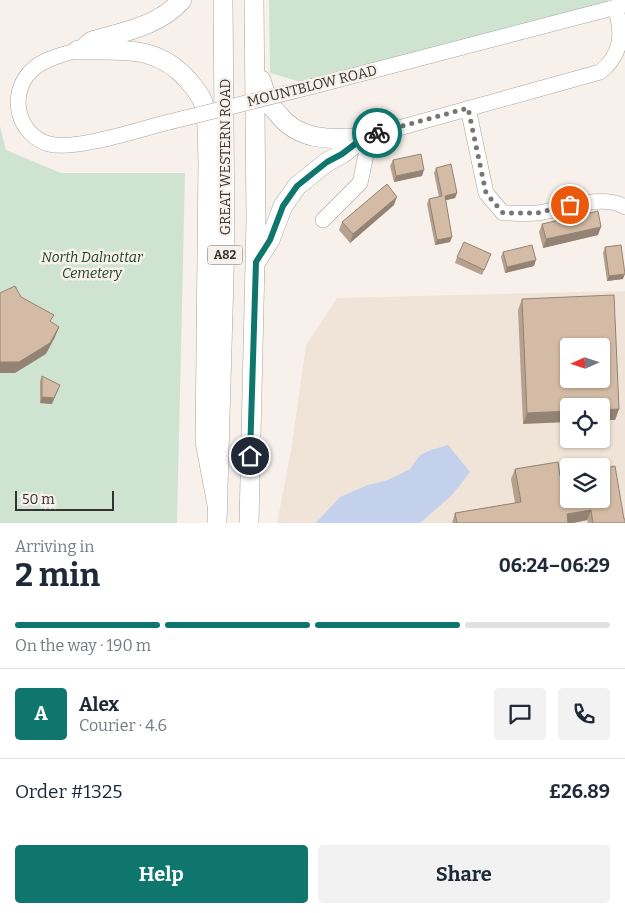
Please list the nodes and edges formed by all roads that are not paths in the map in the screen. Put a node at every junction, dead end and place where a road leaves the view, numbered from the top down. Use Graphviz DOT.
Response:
graph roads {
  1 [pos="182,0"];
  2 [pos="223,0"];
  3 [pos="254,0"];
  4 [pos="620,6"];
  5 [pos="78,50"];
  6 [pos="255,66"];
  7 [pos="468,108"];
  8 [pos="363,138"];
  9 [pos="625,207"];
  10 [pos="323,220"];
  11 [pos="256,262"];
  12 [pos="218,516"];
  13 [pos="249,523"];
  1 -- 5 [label="main road"];
  2 -- 12 [label="main road, GREAT WESTERN ROAD / A82"];
  3 -- 6 [label="main road, A82"];
  4 -- 5 [label="street, MOUNTBLOW ROAD, bridge"];
  4 -- 7 [label="street"];
  5 -- 12 [label="main road"];
  6 -- 8 [label="main road, A82"];
  6 -- 11 [label="main road, A82"];
  7 -- 8 [label="street"];
  7 -- 9 [label="street"];
  8 -- 10 [label="street"];
  8 -- 11 [label="main road"];
  11 -- 13 [label="main road, A82"];
}
